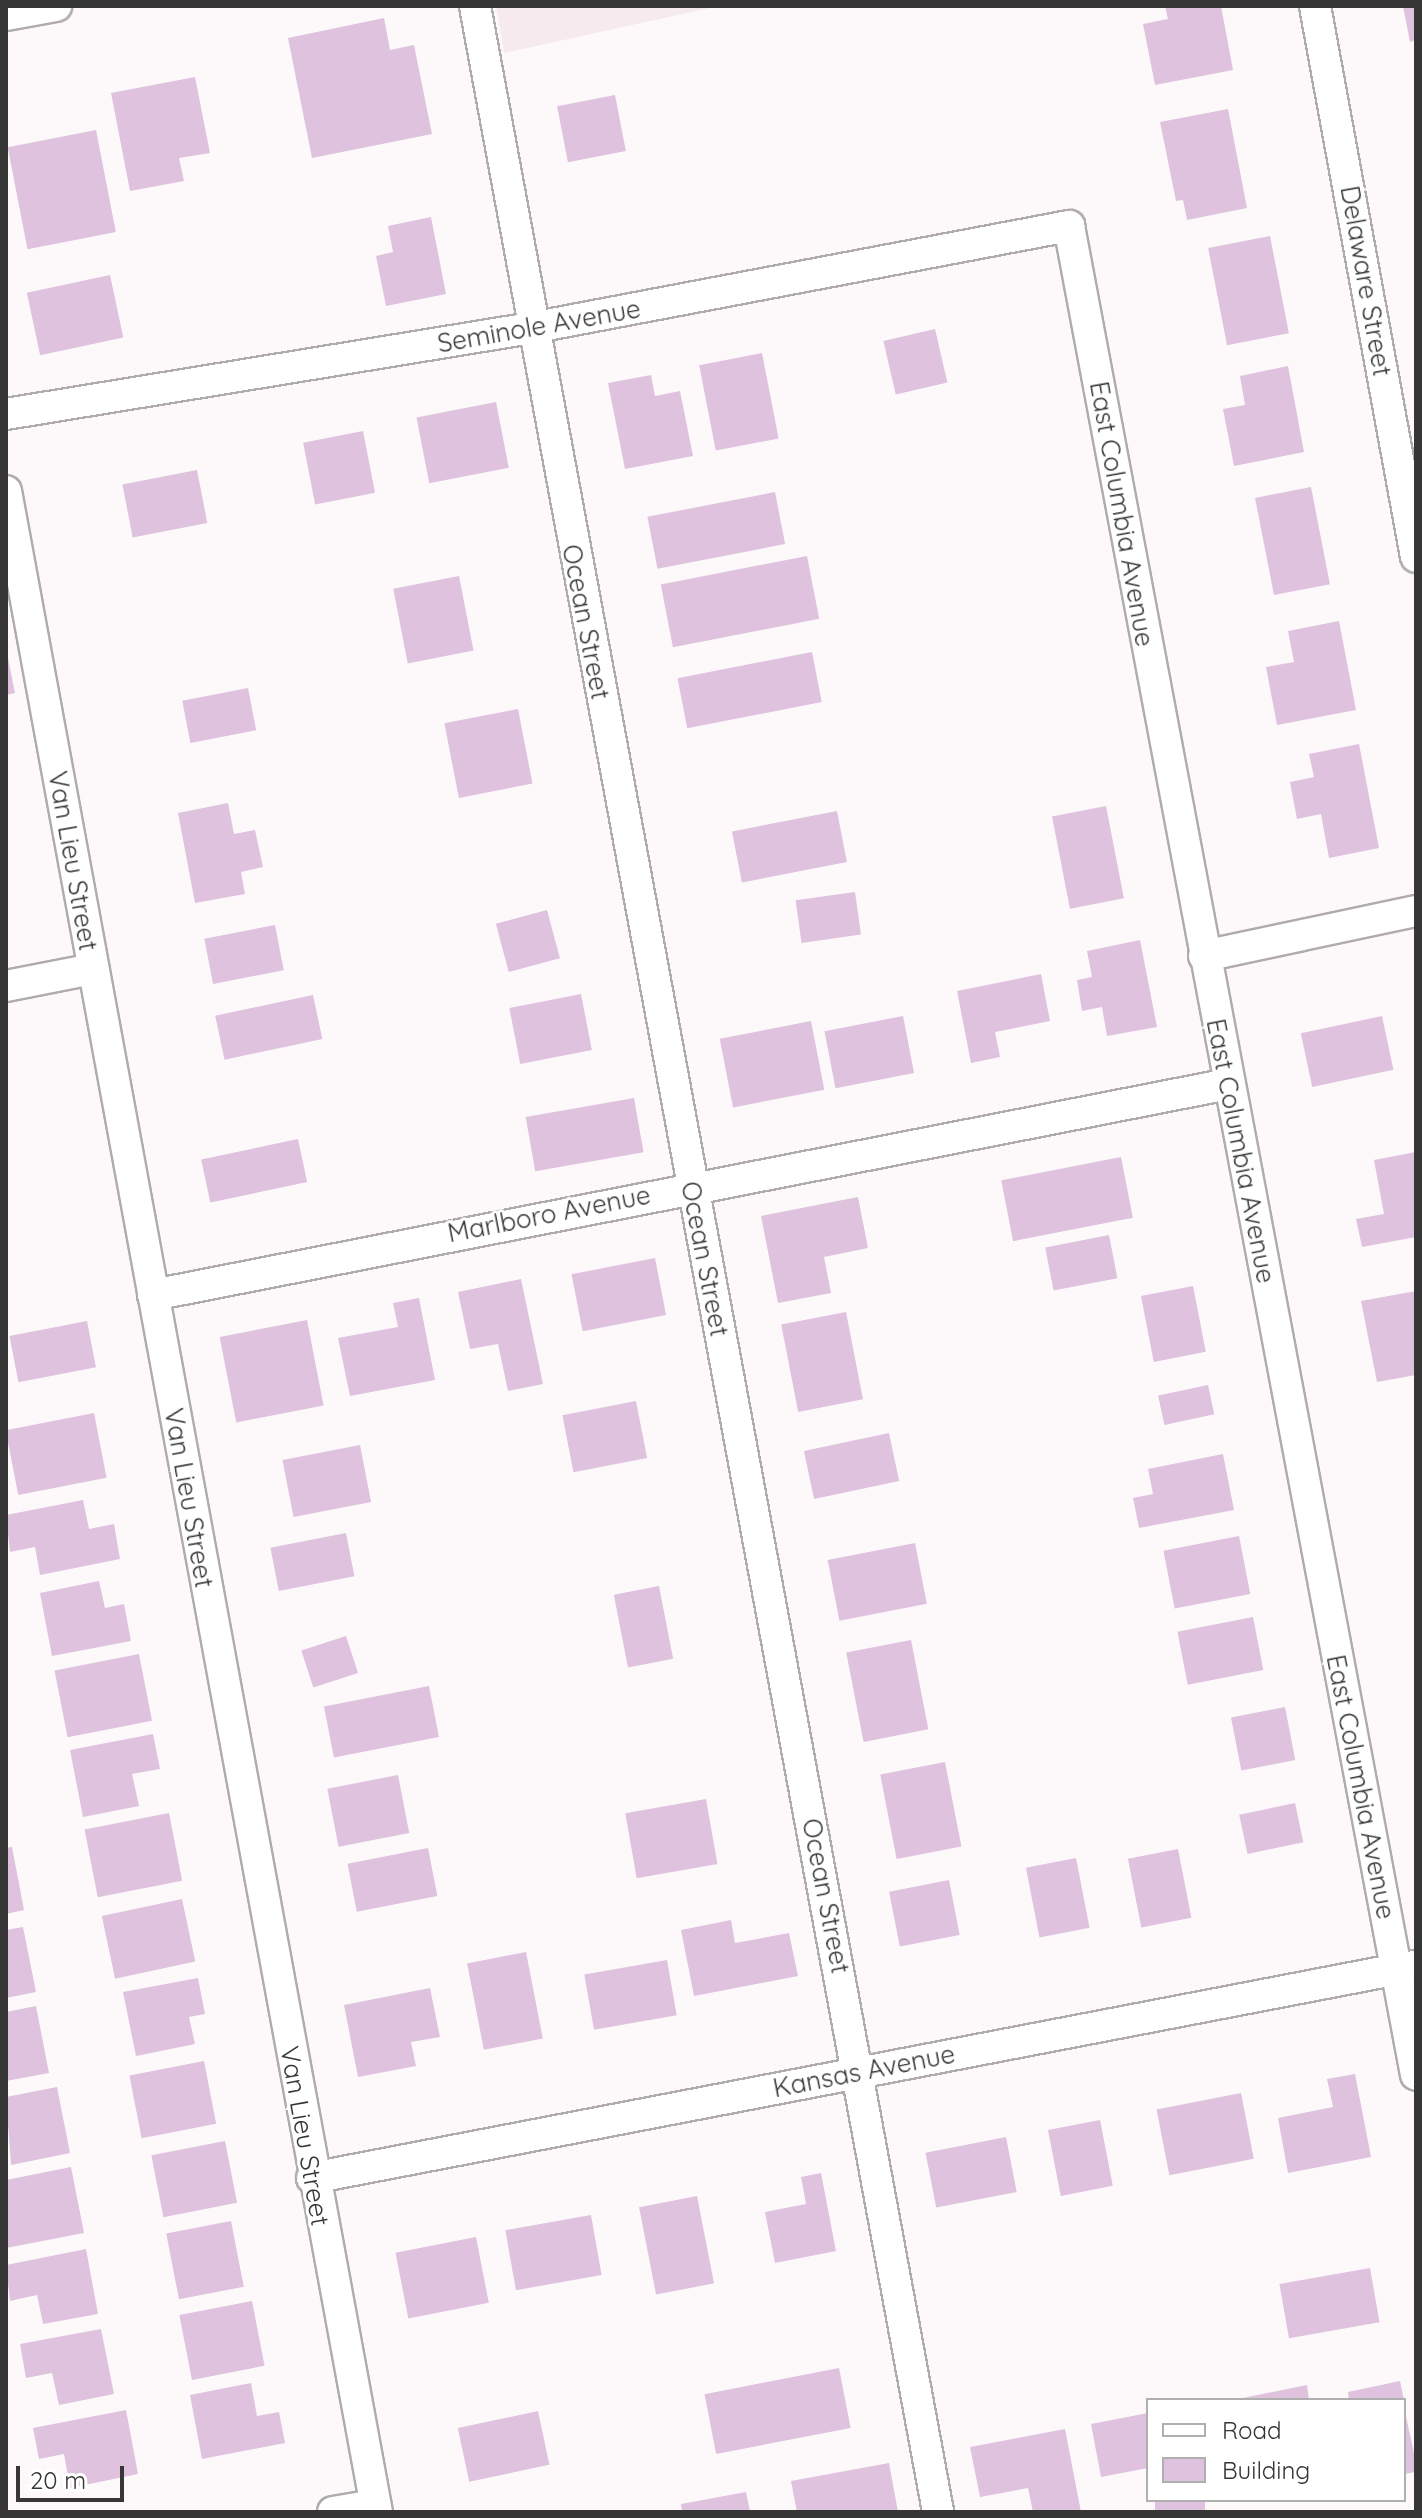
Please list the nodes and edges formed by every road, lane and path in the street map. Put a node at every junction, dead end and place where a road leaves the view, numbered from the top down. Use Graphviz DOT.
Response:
graph roads {
  1 [pos="56,6"];
  2 [pos="475,6"];
  3 [pos="1315,6"];
  4 [pos="6,15"];
  5 [pos="1069,226"];
  6 [pos="531,328"];
  7 [pos="6,414"];
  8 [pos="6,491"];
  9 [pos="1416,557"];
  10 [pos="1416,911"];
  11 [pos="1204,956"];
  12 [pos="93,969"];
  13 [pos="6,986"];
  14 [pos="1228,1084"];
  15 [pos="691,1185"];
  16 [pos="153,1295"];
  17 [pos="1406,1968"];
  18 [pos="859,2072"];
  19 [pos="1416,2075"];
  20 [pos="312,2178"];
  21 [pos="376,2508"];
  22 [pos="333,2512"];
  23 [pos="938,2512"];
  1 -- 4 [label="street"];
  2 -- 6 [label="street, Ocean Street"];
  3 -- 9 [label="street, Delaware Street"];
  5 -- 6 [label="street, Seminole Avenue"];
  5 -- 11 [label="street, East Columbia Avenue"];
  6 -- 7 [label="street, Seminole Avenue"];
  6 -- 15 [label="street, Ocean Street"];
  8 -- 12 [label="street, Van Lieu Street"];
  10 -- 11 [label="street"];
  11 -- 14 [label="street, East Columbia Avenue"];
  12 -- 13 [label="street"];
  12 -- 16 [label="street, Van Lieu Street"];
  14 -- 15 [label="street, Marlboro Avenue"];
  14 -- 17 [label="street, East Columbia Avenue"];
  15 -- 16 [label="street, Marlboro Avenue"];
  15 -- 18 [label="street, Ocean Street"];
  16 -- 20 [label="street, Van Lieu Street"];
  17 -- 18 [label="street, Kansas Avenue"];
  17 -- 19 [label="street, East Columbia Avenue"];
  18 -- 20 [label="street, Kansas Avenue"];
  18 -- 23 [label="street, Ocean Street"];
  20 -- 21 [label="street, Van Lieu Street"];
  21 -- 22 [label="street"];
}
